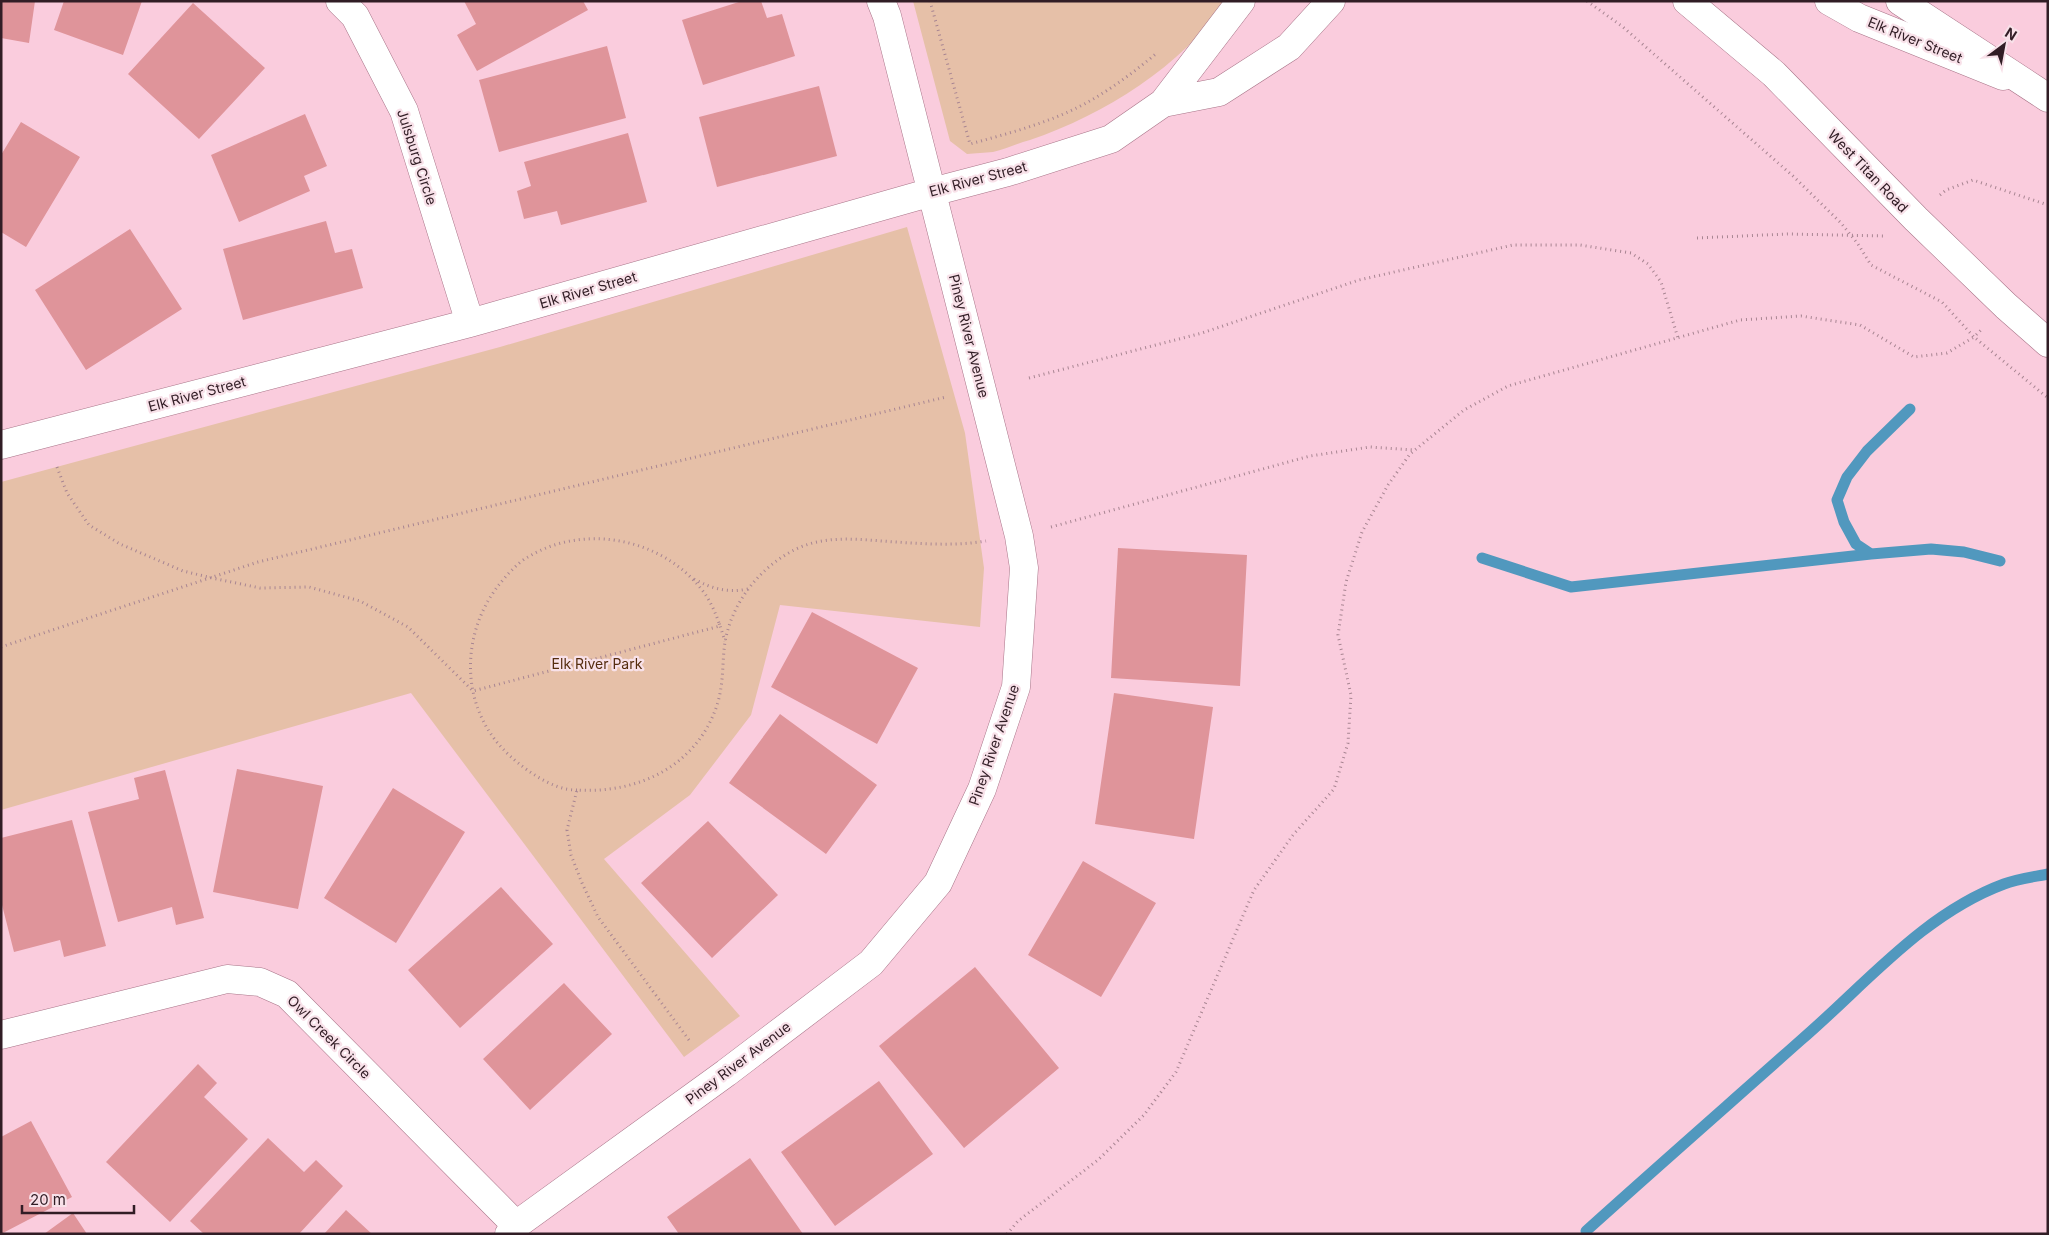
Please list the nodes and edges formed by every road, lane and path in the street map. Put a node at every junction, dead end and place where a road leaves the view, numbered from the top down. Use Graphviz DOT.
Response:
graph roads {
  1 [pos="340,1"];
  2 [pos="882,1"];
  3 [pos="930,1"];
  4 [pos="1241,1"];
  5 [pos="1331,1"];
  6 [pos="1587,1"];
  7 [pos="1687,1"];
  8 [pos="1829,1"];
  9 [pos="1900,1"];
  10 [pos="1159,50"];
  11 [pos="2039,93"];
  12 [pos="1163,103"];
  13 [pos="932,192"];
  14 [pos="2048,205"];
  15 [pos="1923,212"];
  16 [pos="1852,236"];
  17 [pos="1697,238"];
  18 [pos="2006,306"];
  19 [pos="470,323"];
  20 [pos="1974,337"];
  21 [pos="1678,338"];
  22 [pos="2048,343"];
  23 [pos="1029,378"];
  24 [pos="946,397"];
  25 [pos="2048,398"];
  26 [pos="1,445"];
  27 [pos="1415,450"];
  28 [pos="57,467"];
  29 [pos="1019,536"];
  30 [pos="689,577"];
  31 [pos="212,578"];
  32 [pos="748,589"];
  33 [pos="720,626"];
  34 [pos="725,642"];
  35 [pos="1,647"];
  36 [pos="473,692"];
  37 [pos="577,790"];
  38 [pos="1,1035"];
  39 [pos="689,1040"];
  40 [pos="512,1230"];
  41 [pos="1007,1234"];
  1 -- 19 [label="street, Julsburg Circle"];
  2 -- 13 [label="street, Piney River Avenue"];
  3 -- 10 [label="path"];
  4 -- 12 [label="street, Elk River Street"];
  5 -- 12 [label="street, Elk River Street"];
  6 -- 16 [label="path"];
  7 -- 15 [label="street, West Titan Road"];
  8 -- 11 [label="street, Elk River Street"];
  9 -- 11 [label="street"];
  12 -- 13 [label="street, Elk River Street"];
  13 -- 19 [label="street, Elk River Street"];
  13 -- 29 [label="street, Piney River Avenue"];
  14 -- 15 [label="path"];
  15 -- 16 [label="path"];
  15 -- 18 [label="street, West Titan Road"];
  16 -- 17 [label="path"];
  16 -- 20 [label="path"];
  18 -- 20 [label="path"];
  18 -- 22 [label="street, West Titan Road"];
  19 -- 26 [label="street, Elk River Street"];
  20 -- 21 [label="path"];
  20 -- 25 [label="path"];
  21 -- 23 [label="path"];
  21 -- 27 [label="path"];
  24 -- 31 [label="path"];
  27 -- 29 [label="path"];
  27 -- 41 [label="path"];
  28 -- 31 [label="path"];
  29 -- 32 [label="path"];
  29 -- 40 [label="street, Piney River Avenue"];
  30 -- 32 [label="path"];
  30 -- 33 [label="path"];
  30 -- 36 [label="path"];
  31 -- 35 [label="path"];
  31 -- 36 [label="path"];
  32 -- 34 [label="path"];
  33 -- 34 [label="path"];
  33 -- 36 [label="path"];
  34 -- 37 [label="path"];
  36 -- 37 [label="path"];
  37 -- 39 [label="path"];
  38 -- 40 [label="street, Owl Creek Circle"];
}
